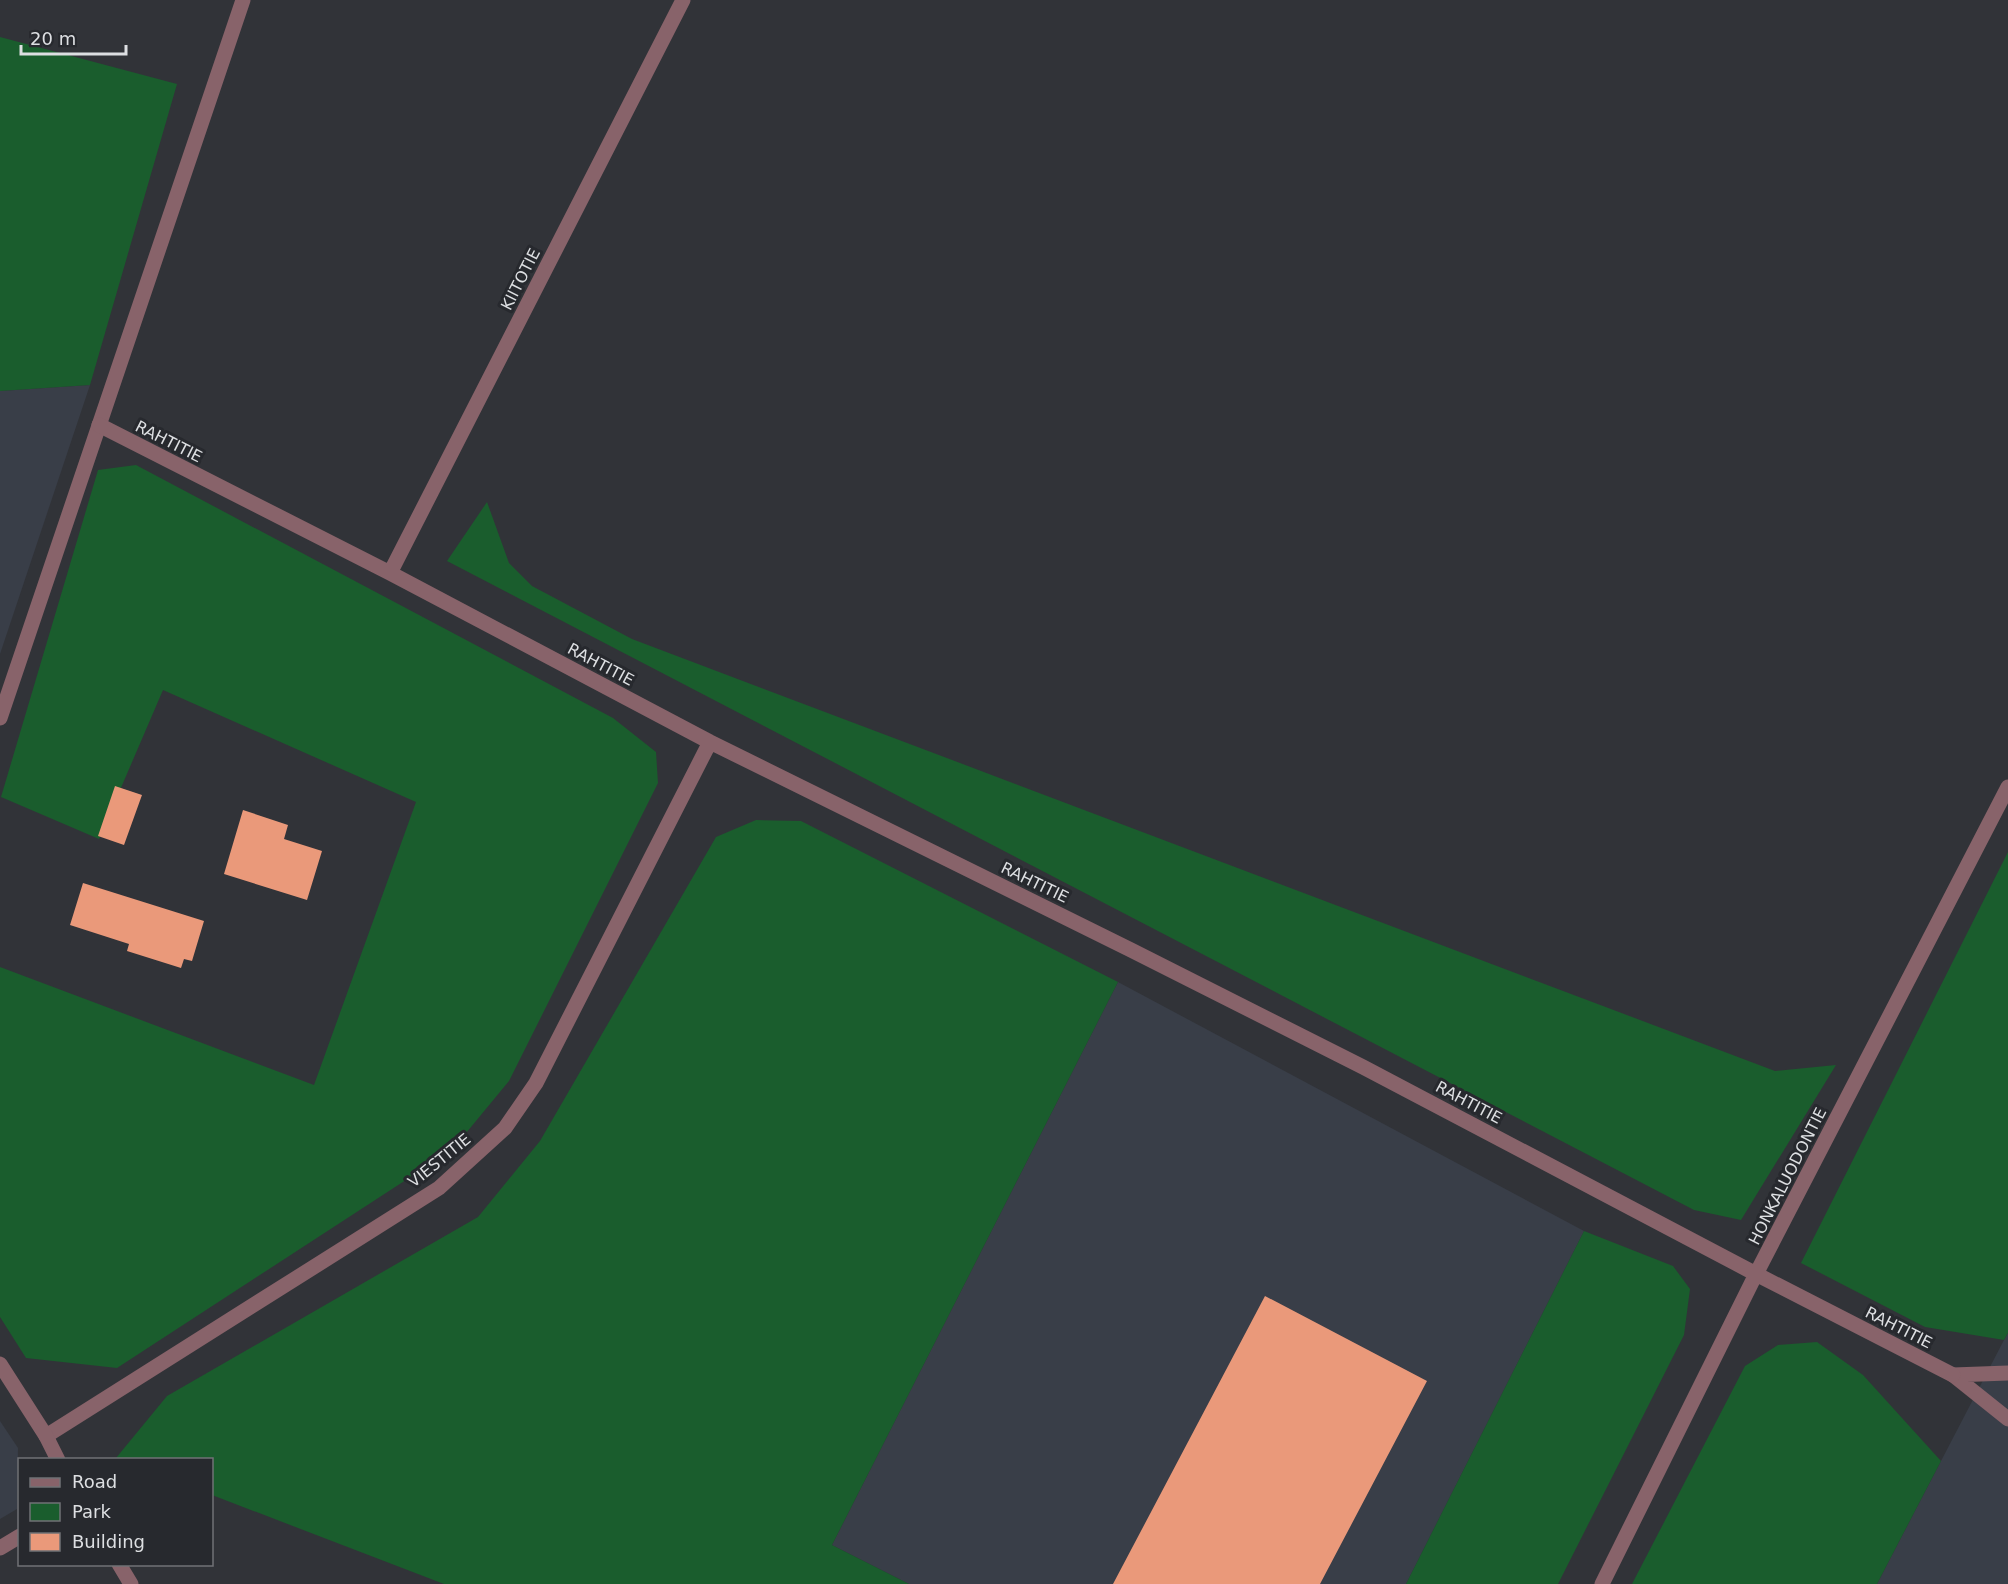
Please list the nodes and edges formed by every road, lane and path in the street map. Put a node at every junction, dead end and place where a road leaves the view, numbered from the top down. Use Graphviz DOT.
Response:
graph roads {
  1 [pos="243,0"];
  2 [pos="683,0"];
  3 [pos="99,425"];
  4 [pos="390,573"];
  5 [pos="0,718"];
  6 [pos="710,742"];
  7 [pos="2008,787"];
  8 [pos="1756,1274"];
  9 [pos="0,1364"];
  10 [pos="2008,1373"];
  11 [pos="1953,1375"];
  12 [pos="2008,1419"];
  13 [pos="46,1436"];
  14 [pos="57,1458"];
  15 [pos="18,1537"];
  16 [pos="0,1548"];
  17 [pos="120,1566"];
  18 [pos="131,1584"];
  19 [pos="1602,1584"];
  1 -- 3 [label="street"];
  2 -- 4 [label="street, KIITOTIE"];
  3 -- 4 [label="street, RAHTITIE"];
  3 -- 5 [label="street"];
  4 -- 6 [label="street, RAHTITIE"];
  6 -- 8 [label="street, RAHTITIE"];
  6 -- 13 [label="street, VIESTITIE"];
  7 -- 8 [label="street, HONKALUODONTIE"];
  8 -- 11 [label="street, RAHTITIE"];
  8 -- 19 [label="street, HONKALUODONTIE"];
  9 -- 13 [label="street"];
  10 -- 11 [label="street"];
  11 -- 12 [label="street, RAHTITIE"];
  13 -- 14 [label="street"];
  15 -- 16 [label="street"];
  17 -- 18 [label="street"];
}
